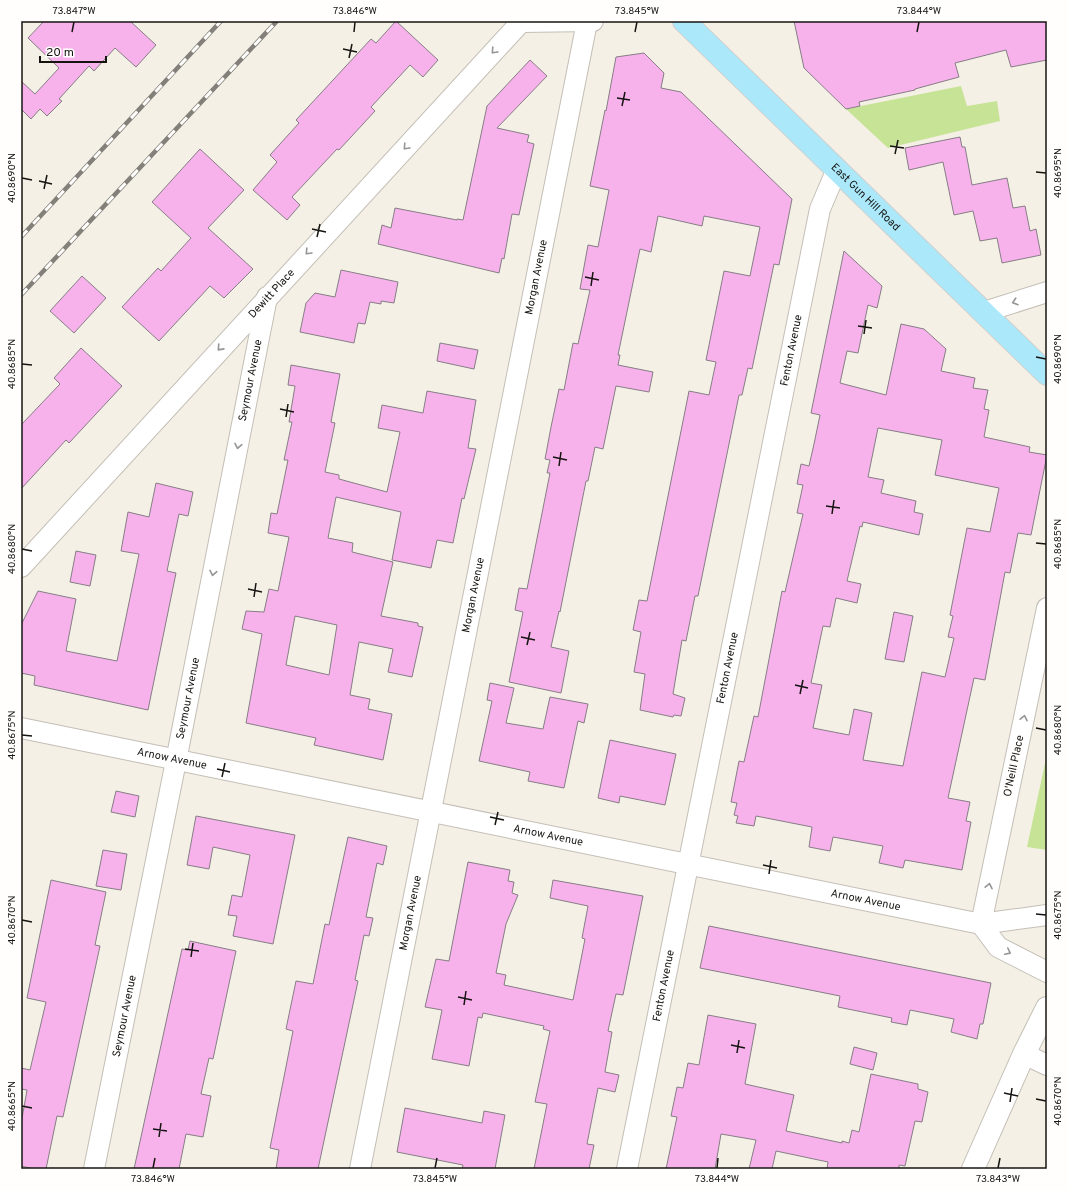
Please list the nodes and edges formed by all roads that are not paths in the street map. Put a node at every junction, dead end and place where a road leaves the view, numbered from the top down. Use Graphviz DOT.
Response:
graph roads {
  1 [pos="684,21"];
  2 [pos="522,22"];
  3 [pos="590,22"];
  4 [pos="837,169"];
  5 [pos="1047,292"];
  6 [pos="267,297"];
  7 [pos="984,312"];
  8 [pos="1047,374"];
  9 [pos="21,567"];
  10 [pos="1047,608"];
  11 [pos="21,728"];
  12 [pos="176,761"];
  13 [pos="432,813"];
  14 [pos="688,865"];
  15 [pos="1047,915"];
  16 [pos="981,924"];
  17 [pos="1047,972"];
  18 [pos="1047,1008"];
  19 [pos="1024,1054"];
  20 [pos="1047,1065"];
  21 [pos="94,1169"];
  22 [pos="360,1169"];
  23 [pos="627,1169"];
  24 [pos="973,1169"];
  1 -- 4 [label="main road, East Gun Hill Road"];
  2 -- 3 [label="street, Morgan Avenue"];
  2 -- 6 [label="street, Dewitt Place, one-way"];
  3 -- 13 [label="street, Morgan Avenue"];
  4 -- 7 [label="main road, East Gun Hill Road"];
  4 -- 14 [label="street, Fenton Avenue"];
  5 -- 7 [label="street, one-way"];
  6 -- 9 [label="street, Dewitt Place, one-way"];
  6 -- 12 [label="street, Seymour Avenue, one-way"];
  7 -- 8 [label="main road, East Gun Hill Road"];
  16 -- 10 [label="street, O'Neill Place, one-way"];
  11 -- 12 [label="street, Arnow Avenue"];
  12 -- 13 [label="street, Arnow Avenue"];
  12 -- 21 [label="street, Seymour Avenue"];
  13 -- 14 [label="street, Arnow Avenue"];
  13 -- 22 [label="street, Morgan Avenue"];
  14 -- 16 [label="street, Arnow Avenue"];
  14 -- 23 [label="street, Fenton Avenue"];
  15 -- 16 [label="street, Arnow Avenue"];
  16 -- 17 [label="street, one-way"];
  18 -- 19 [label="main road"];
  19 -- 20 [label="street"];
  19 -- 24 [label="main road"];
}
